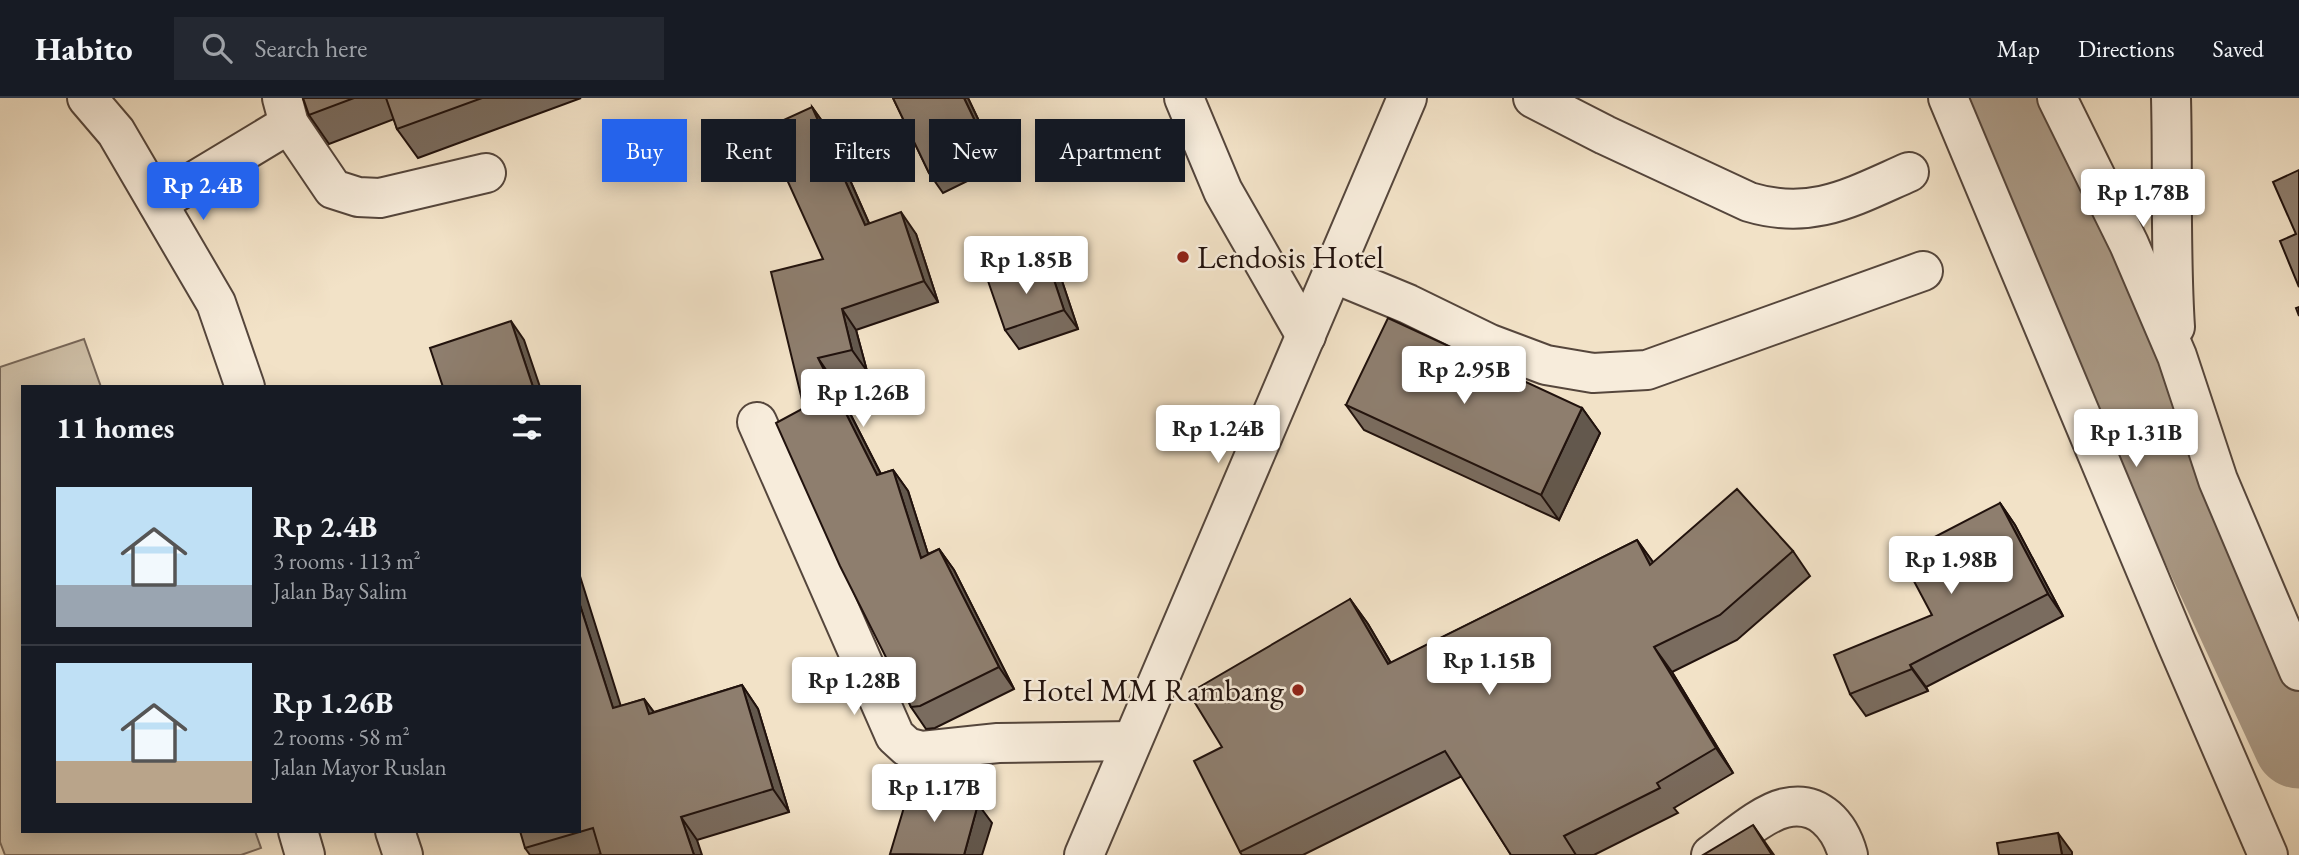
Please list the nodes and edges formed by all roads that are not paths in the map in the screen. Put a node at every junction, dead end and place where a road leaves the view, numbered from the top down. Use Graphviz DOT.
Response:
graph roads {
  1 [pos="87,98"];
  2 [pos="1184,98"];
  3 [pos="1407,98"];
  4 [pos="1533,98"];
  5 [pos="2057,98"];
  6 [pos="2171,98"];
  7 [pos="1949,101"];
  8 [pos="285,111"];
  9 [pos="1909,172"];
  10 [pos="486,173"];
  11 [pos="158,203"];
  12 [pos="1923,271"];
  13 [pos="1333,273"];
  14 [pos="1306,336"];
  15 [pos="2177,356"];
  16 [pos="244,385"];
  17 [pos="757,422"];
  18 [pos="2299,671"];
  19 [pos="1131,741"];
  20 [pos="299,833"];
  21 [pos="397,833"];
  22 [pos="305,855"];
  23 [pos="403,855"];
  24 [pos="1084,855"];
  25 [pos="1711,855"];
  26 [pos="1847,855"];
  27 [pos="2268,855"];
  1 -- 11 [label="street"];
  2 -- 14 [label="street"];
  3 -- 13 [label="street"];
  4 -- 9 [label="street"];
  5 -- 15 [label="street"];
  6 -- 15 [label="street"];
  7 -- 27 [label="street"];
  8 -- 10 [label="street"];
  8 -- 11 [label="street"];
  11 -- 16 [label="street"];
  12 -- 13 [label="street"];
  13 -- 14 [label="street"];
  14 -- 19 [label="street"];
  15 -- 18 [label="street"];
  17 -- 19 [label="street"];
  19 -- 24 [label="street"];
  20 -- 22 [label="street"];
  21 -- 23 [label="street"];
  25 -- 26 [label="street"];
}
